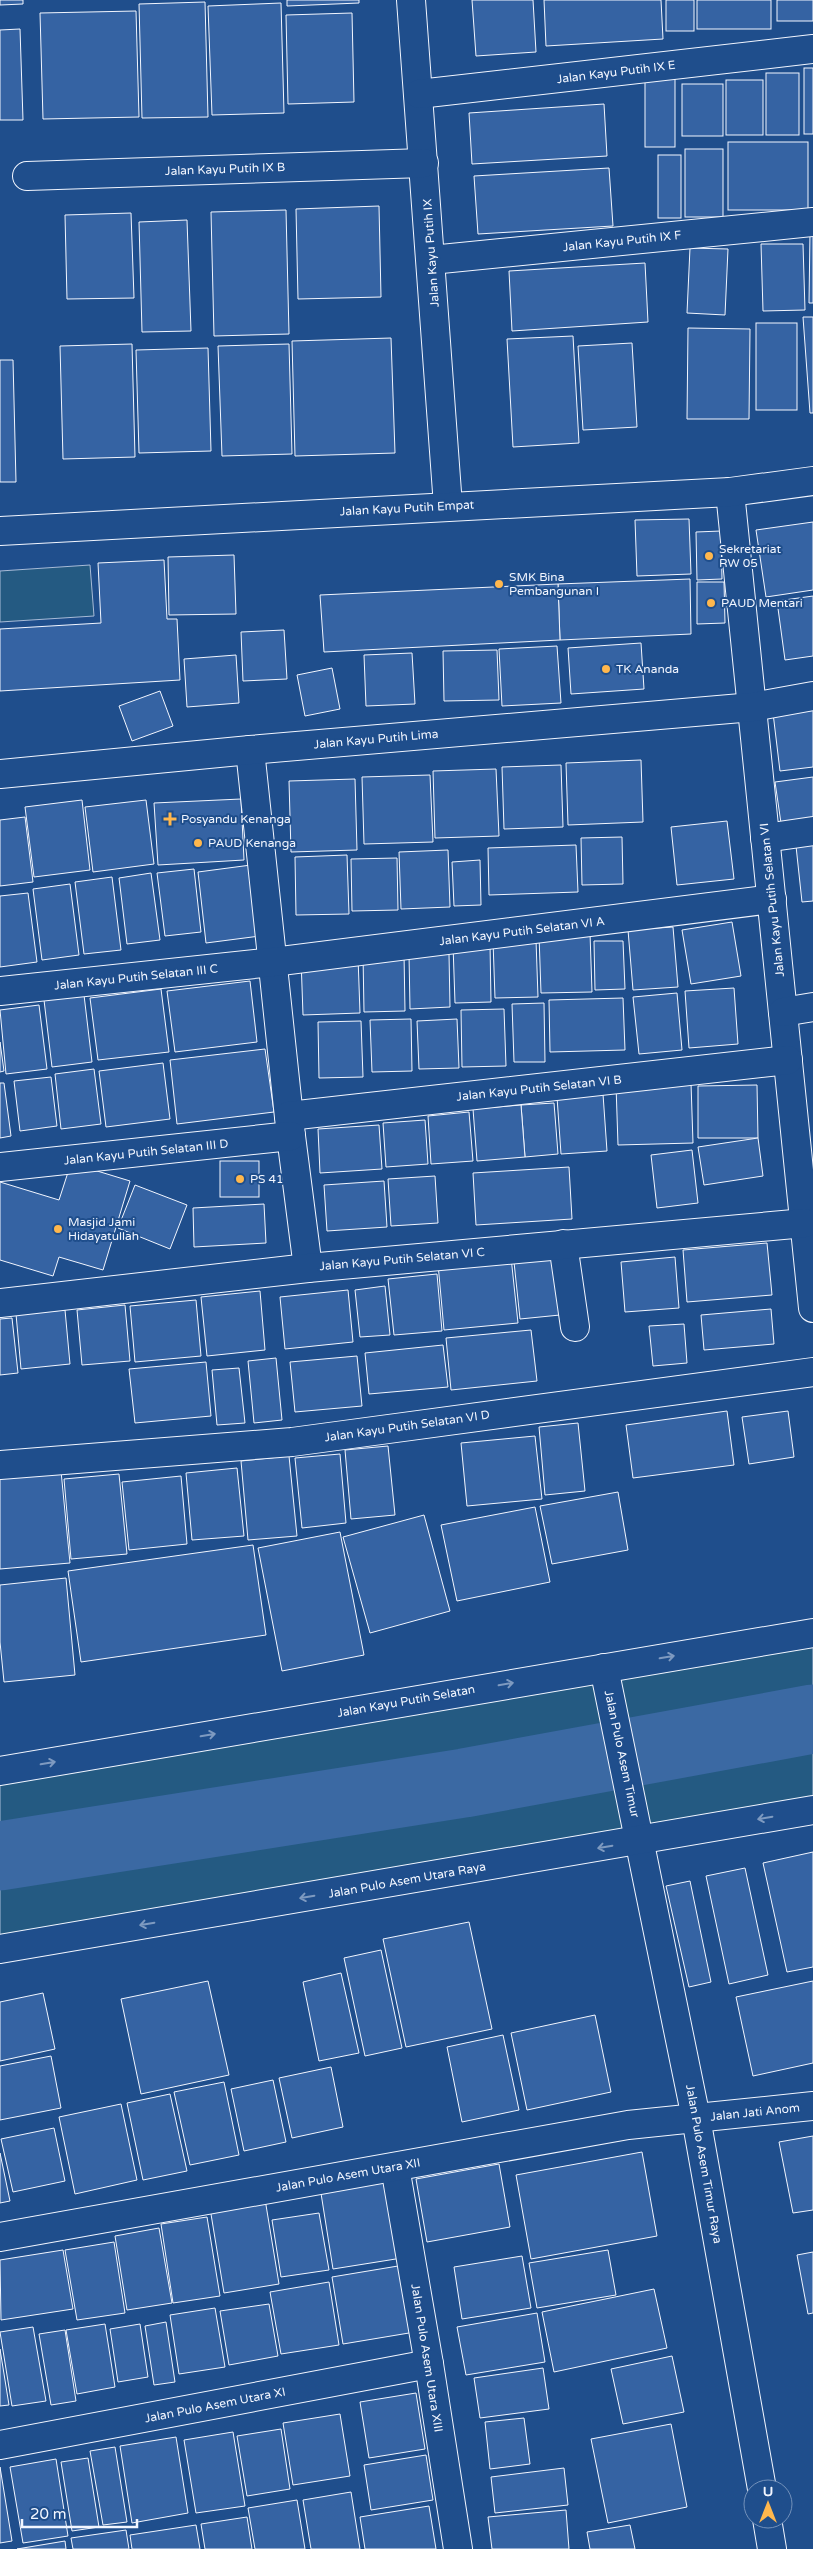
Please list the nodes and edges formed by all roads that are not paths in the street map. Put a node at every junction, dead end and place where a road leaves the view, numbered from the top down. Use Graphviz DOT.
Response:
graph roads {
  1 [pos="411,0"];
  2 [pos="813,49"];
  3 [pos="419,94"];
  4 [pos="424,163"];
  5 [pos="27,176"];
  6 [pos="813,222"];
  7 [pos="431,260"];
  8 [pos="813,481"];
  9 [pos="730,492"];
  10 [pos="448,506"];
  11 [pos="0,531"];
  12 [pos="813,696"];
  13 [pos="753,707"];
  14 [pos="250,750"];
  15 [pos="0,774"];
  16 [pos="813,831"];
  17 [pos="765,838"];
  18 [pos="772,899"];
  19 [pos="273,962"];
  20 [pos="0,991"];
  21 [pos="813,1007"];
  22 [pos="783,1012"];
  23 [pos="788,1060"];
  24 [pos="290,1126"];
  25 [pos="0,1167"];
  26 [pos="807,1208"];
  27 [pos="563,1244"];
  28 [pos="308,1268"];
  29 [pos="0,1303"];
  30 [pos="813,1308"];
  31 [pos="575,1327"];
  32 [pos="813,1372"];
  33 [pos="0,1465"];
  34 [pos="813,1632"];
  35 [pos="604,1668"];
  36 [pos="0,1771"];
  37 [pos="813,1810"];
  38 [pos="640,1841"];
  39 [pos="0,1949"];
  40 [pos="813,2106"];
  41 [pos="696,2118"];
  42 [pos="395,2166"];
  43 [pos="0,2237"];
  44 [pos="430,2364"];
  45 [pos="0,2445"];
  46 [pos="760,2479"];
  47 [pos="769,2529"];
  48 [pos="458,2549"];
  49 [pos="772,2549"];
  1 -- 3 [label="street, Jalan Kayu Putih IX"];
  2 -- 3 [label="street, Jalan Kayu Putih IX E"];
  3 -- 4 [label="street, Jalan Kayu Putih IX"];
  4 -- 5 [label="street, Jalan Kayu Putih IX B"];
  4 -- 7 [label="street, Jalan Kayu Putih IX"];
  6 -- 7 [label="street, Jalan Kayu Putih IX F"];
  7 -- 10 [label="street, Jalan Kayu Putih IX"];
  8 -- 9 [label="street, Jalan Kayu Putih Empat"];
  9 -- 10 [label="street, Jalan Kayu Putih Empat"];
  9 -- 13 [label="street, Jalan Kayu Putih Selatan VI"];
  10 -- 11 [label="street, Jalan Kayu Putih Empat"];
  12 -- 13 [label="street, Jalan Kayu Putih Lima"];
  13 -- 14 [label="street, Jalan Kayu Putih Lima"];
  13 -- 17 [label="street, Jalan Kayu Putih Selatan VI"];
  14 -- 15 [label="street, Jalan Kayu Putih Lima"];
  14 -- 19 [label="street"];
  16 -- 17 [label="street"];
  17 -- 18 [label="street, Jalan Kayu Putih Selatan VI"];
  18 -- 19 [label="street, Jalan Kayu Putih Selatan VI A"];
  18 -- 22 [label="street, Jalan Kayu Putih Selatan VI"];
  19 -- 20 [label="street, Jalan Kayu Putih Selatan III C"];
  19 -- 24 [label="street"];
  21 -- 22 [label="street"];
  22 -- 23 [label="street, Jalan Kayu Putih Selatan VI"];
  23 -- 24 [label="street, Jalan Kayu Putih Selatan VI B"];
  23 -- 26 [label="street, Jalan Kayu Putih Selatan VI"];
  24 -- 25 [label="street, Jalan Kayu Putih Selatan III D"];
  24 -- 28 [label="street"];
  26 -- 27 [label="street, Jalan Kayu Putih Selatan VI C"];
  26 -- 30 [label="street, Jalan Kayu Putih Selatan VI"];
  27 -- 28 [label="street, Jalan Kayu Putih Selatan VI C"];
  27 -- 31 [label="street"];
  28 -- 29 [label="street, Jalan Kayu Putih Selatan VI C"];
  32 -- 33 [label="street, Jalan Kayu Putih Selatan VI D"];
  35 -- 34 [label="street, Jalan Kayu Putih Selatan, one-way"];
  36 -- 35 [label="street, Jalan Kayu Putih Selatan, one-way"];
  35 -- 38 [label="street, Jalan Pulo Asem Timur"];
  37 -- 38 [label="street, Jalan Pulo Asem Utara Raya, one-way"];
  38 -- 39 [label="street, Jalan Pulo Asem Utara Raya, one-way"];
  38 -- 41 [label="street, Jalan Pulo Asem Timur Raya"];
  40 -- 41 [label="street, Jalan Jati Anom"];
  41 -- 42 [label="street, Jalan Pulo Asem Utara XII"];
  41 -- 46 [label="street, Jalan Pulo Asem Timur Raya"];
  42 -- 43 [label="street, Jalan Pulo Asem Utara XII"];
  42 -- 44 [label="street, Jalan Pulo Asem Utara XIII"];
  44 -- 45 [label="street, Jalan Pulo Asem Utara XI"];
  44 -- 48 [label="street, Jalan Pulo Asem Utara XIII"];
  47 -- 49 [label="street"];
}
